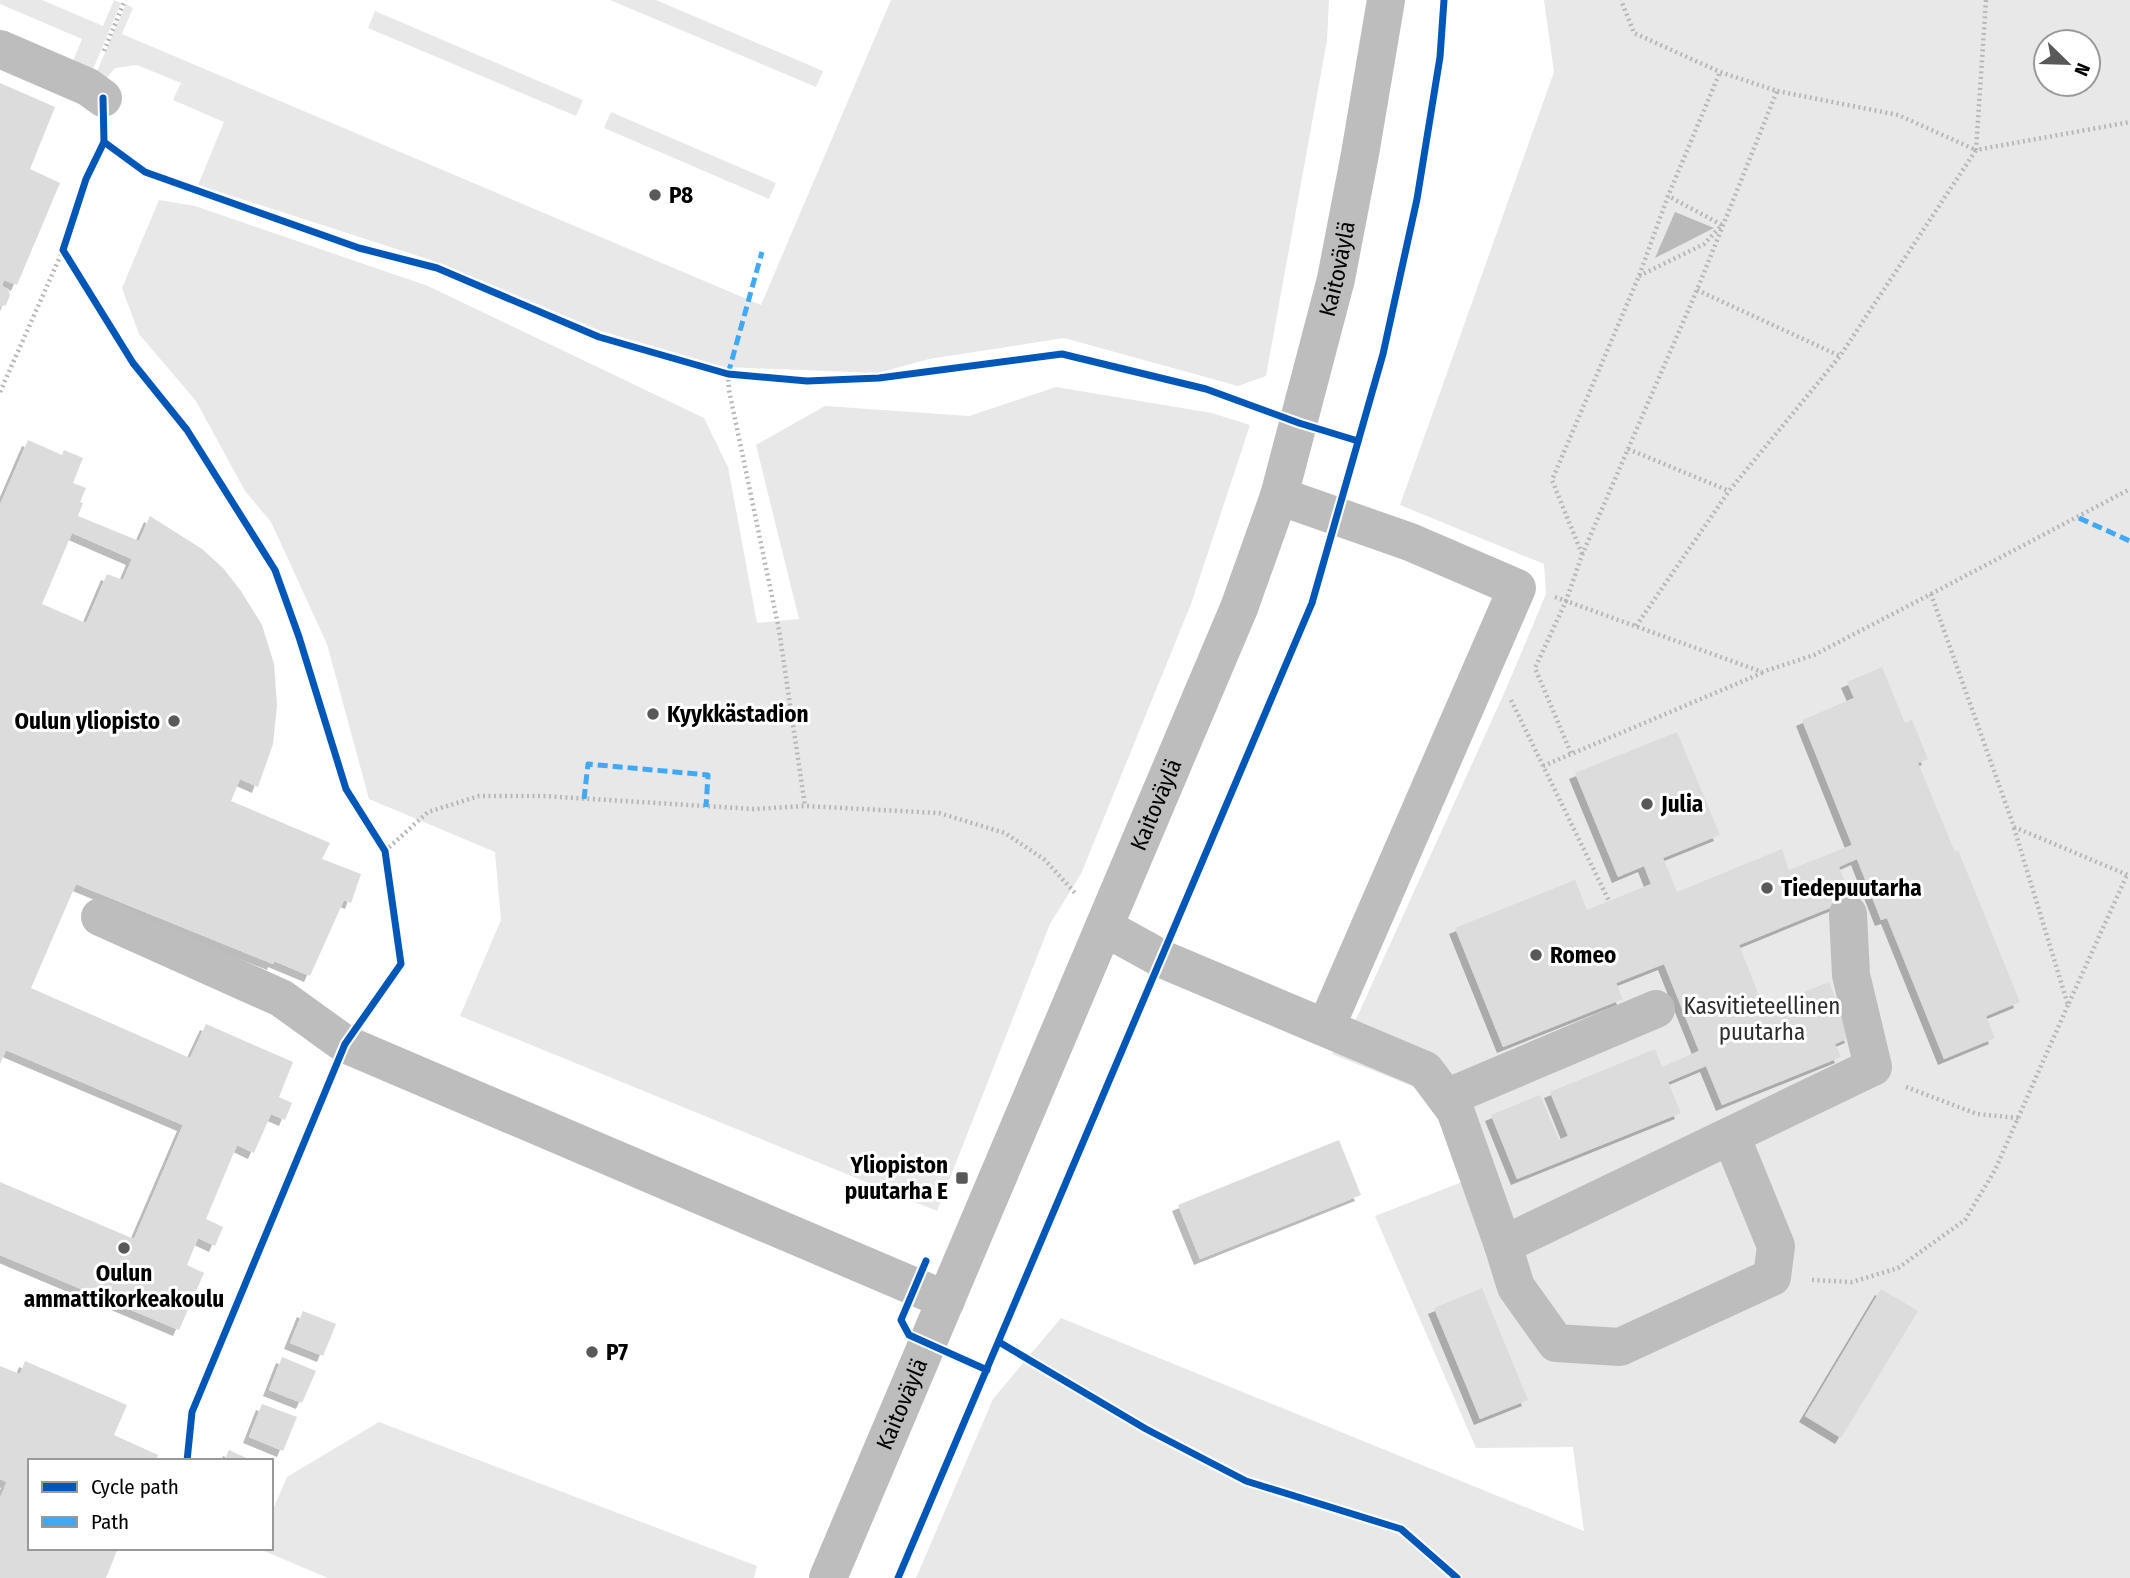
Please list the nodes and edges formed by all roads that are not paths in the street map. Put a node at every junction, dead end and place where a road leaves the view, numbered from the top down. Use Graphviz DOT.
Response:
graph roads {
  1 [pos="1385,0"];
  2 [pos="0,49"];
  3 [pos="96,92"];
  4 [pos="1279,496"];
  5 [pos="1848,914"];
  6 [pos="100,917"];
  7 [pos="1104,928"];
  8 [pos="1656,1009"];
  9 [pos="1326,1027"];
  10 [pos="1446,1098"];
  11 [pos="1731,1136"];
  12 [pos="1503,1245"];
  13 [pos="946,1300"];
  14 [pos="828,1578"];
  1 -- 4 [label="street, Kaitoväylä"];
  2 -- 3 [label="street"];
  4 -- 7 [label="street, Kaitoväylä"];
  4 -- 9 [label="street"];
  5 -- 11 [label="street"];
  6 -- 13 [label="street"];
  7 -- 9 [label="street"];
  7 -- 13 [label="street, Kaitoväylä"];
  8 -- 10 [label="street"];
  9 -- 10 [label="street"];
  10 -- 12 [label="street"];
  11 -- 12 [label="street"];
  11 -- 12 [label="street"];
  13 -- 14 [label="street, Kaitoväylä"];
}
